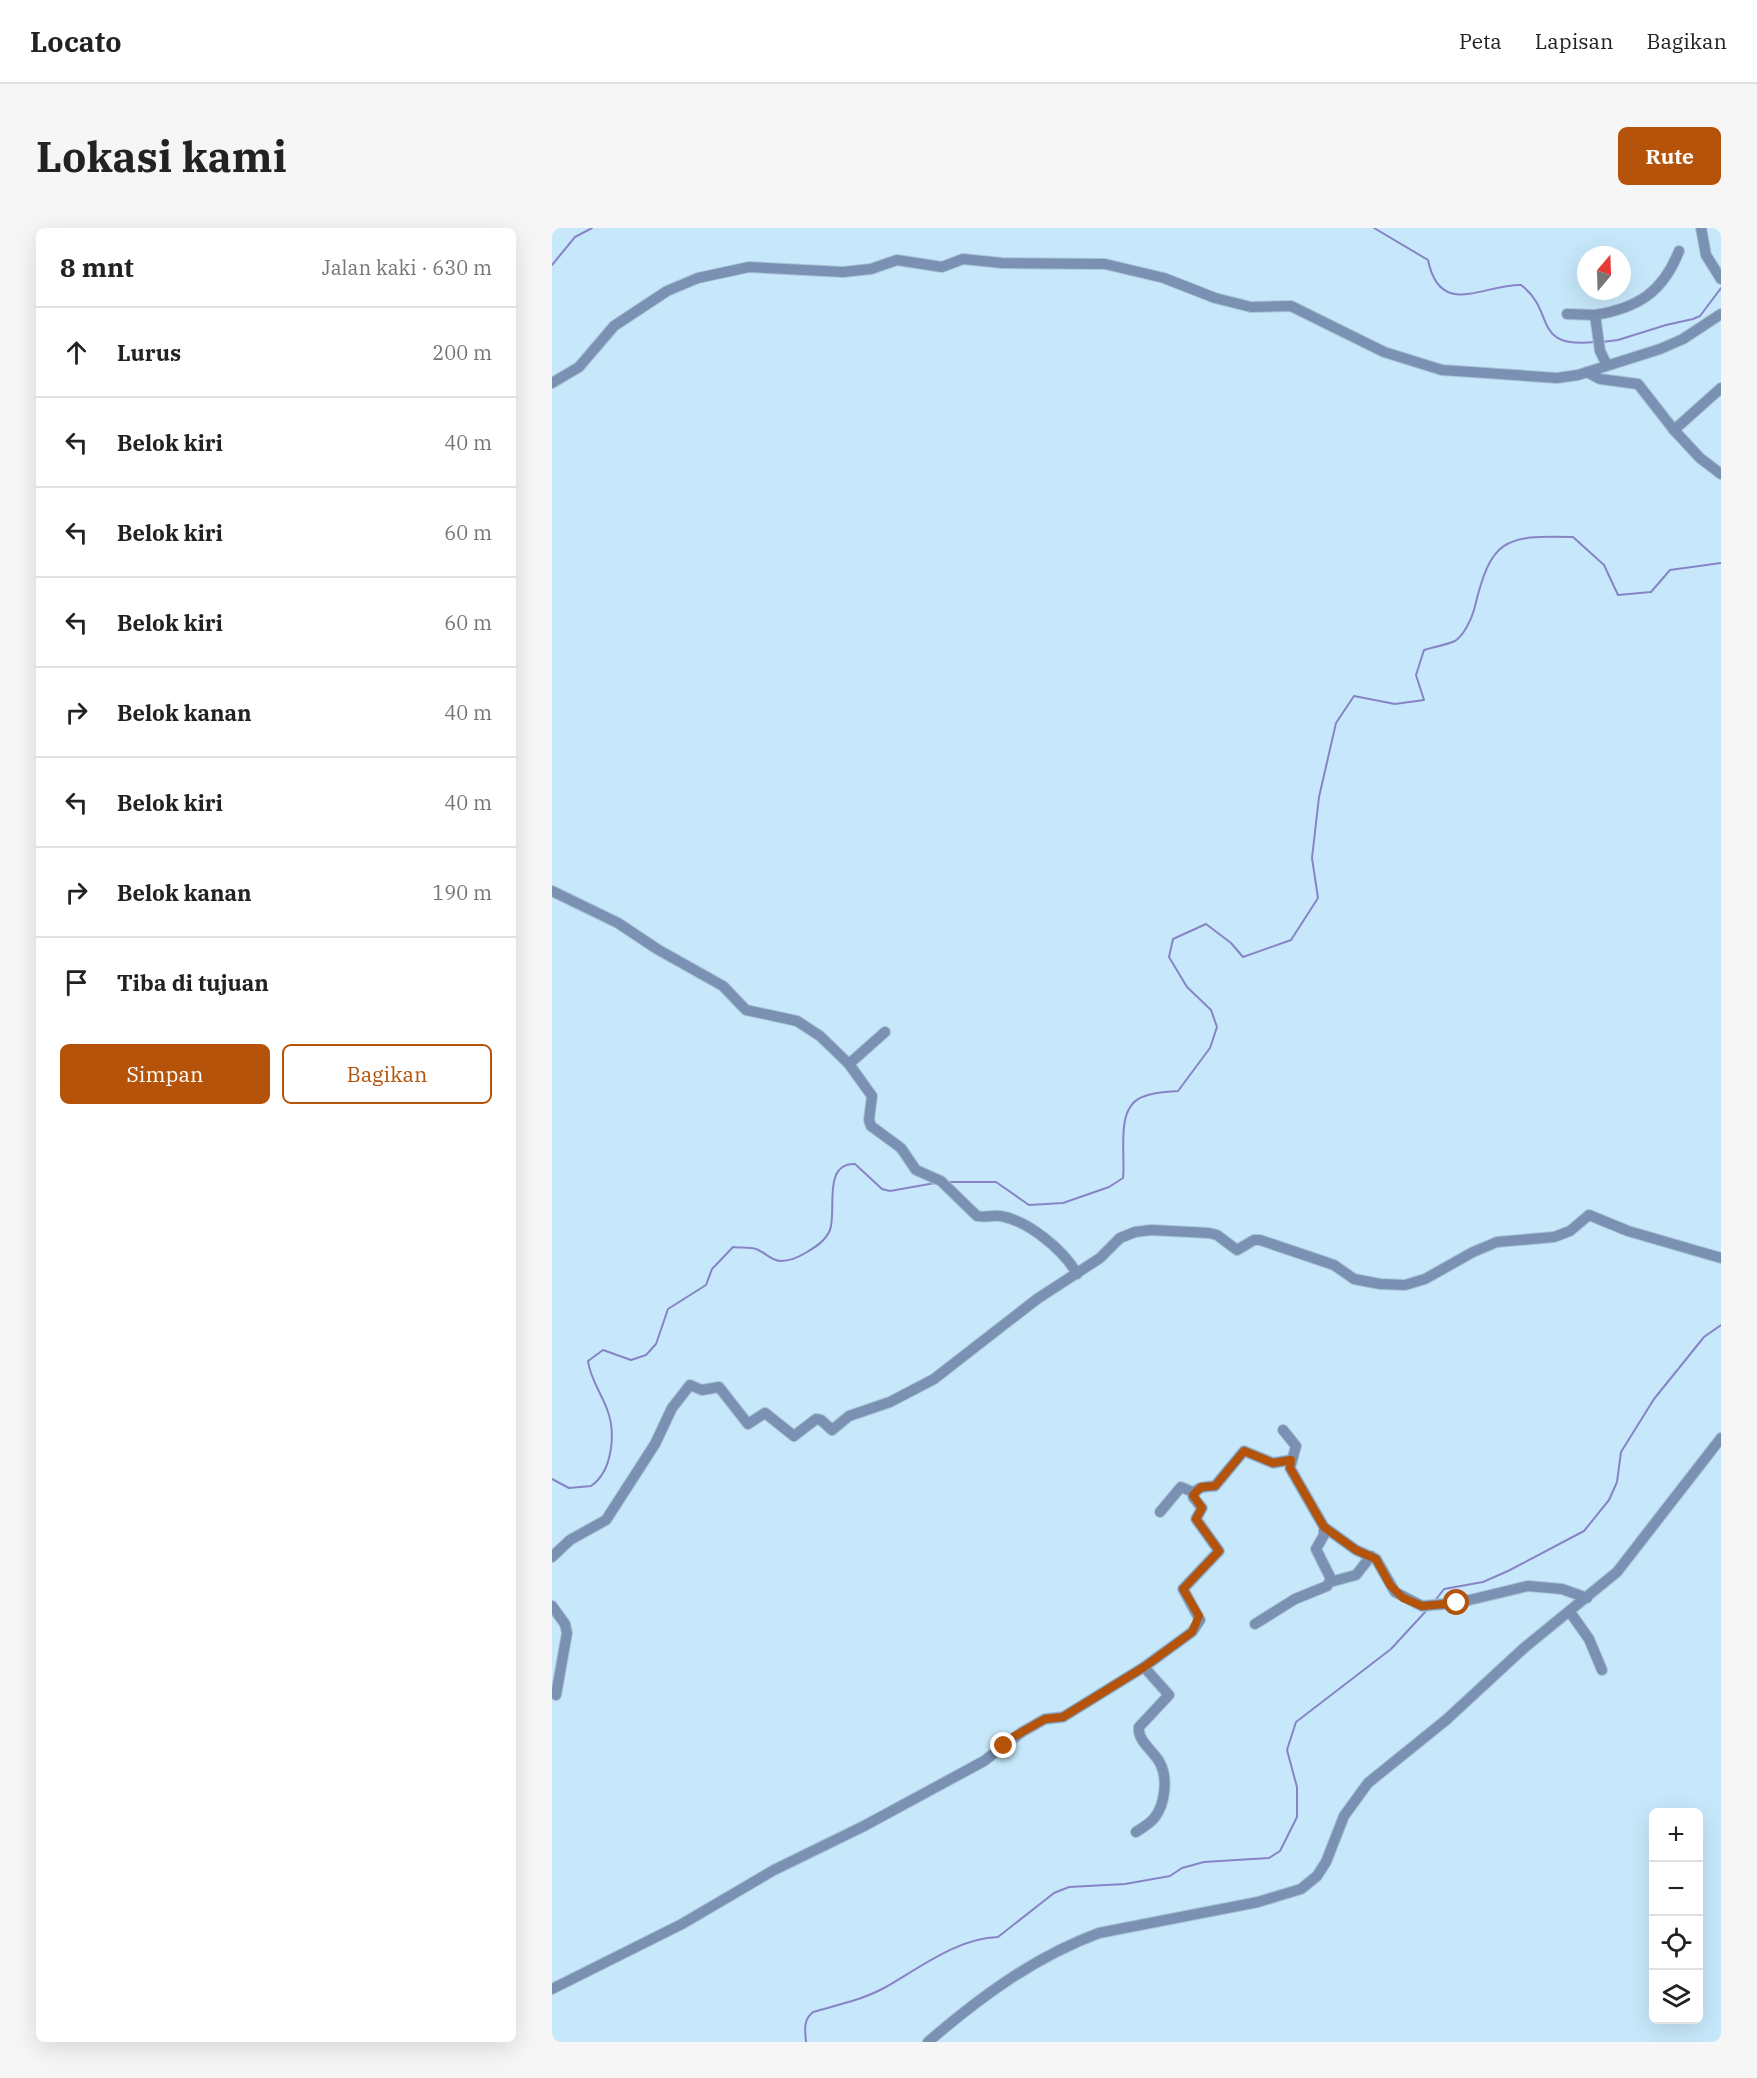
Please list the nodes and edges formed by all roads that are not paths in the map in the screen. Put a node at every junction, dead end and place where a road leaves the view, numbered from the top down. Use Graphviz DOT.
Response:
graph roads {
  1 [pos="1701,228"];
  2 [pos="1679,251"];
  3 [pos="1721,279"];
  4 [pos="1567,314"];
  5 [pos="1721,314"];
  6 [pos="1595,315"];
  7 [pos="1607,365"];
  8 [pos="1587,372"];
  9 [pos="552,383"];
  10 [pos="1721,388"];
  11 [pos="1674,430"];
  12 [pos="1721,474"];
  13 [pos="552,891"];
  14 [pos="885,1032"];
  15 [pos="849,1064"];
  16 [pos="1721,1258"];
  17 [pos="1077,1274"];
  18 [pos="1283,1430"];
  19 [pos="1721,1438"];
  20 [pos="1291,1460"];
  21 [pos="1195,1493"];
  22 [pos="1160,1512"];
  23 [pos="1324,1527"];
  24 [pos="1371,1556"];
  25 [pos="552,1557"];
  26 [pos="1330,1582"];
  27 [pos="1587,1598"];
  28 [pos="552,1606"];
  29 [pos="1570,1612"];
  30 [pos="1254,1624"];
  31 [pos="1144,1667"];
  32 [pos="1602,1670"];
  33 [pos="556,1695"];
  34 [pos="1136,1832"];
  35 [pos="552,1989"];
  36 [pos="928,2042"];
  1 -- 3 [label="street"];
  2 -- 6 [label="street"];
  4 -- 6 [label="street"];
  5 -- 7 [label="street"];
  6 -- 7 [label="street"];
  7 -- 8 [label="street"];
  8 -- 9 [label="street"];
  8 -- 11 [label="street"];
  10 -- 11 [label="street"];
  11 -- 12 [label="street"];
  13 -- 15 [label="street"];
  14 -- 15 [label="street"];
  15 -- 17 [label="street"];
  16 -- 17 [label="street"];
  17 -- 25 [label="street"];
  18 -- 20 [label="street"];
  19 -- 27 [label="street"];
  20 -- 21 [label="street"];
  20 -- 23 [label="street"];
  21 -- 22 [label="street"];
  21 -- 31 [label="street"];
  23 -- 24 [label="street"];
  23 -- 26 [label="street"];
  24 -- 26 [label="street"];
  24 -- 27 [label="street"];
  26 -- 30 [label="street"];
  27 -- 29 [label="street"];
  28 -- 33 [label="street"];
  29 -- 32 [label="street"];
  29 -- 36 [label="street"];
  31 -- 34 [label="street"];
  31 -- 35 [label="street"];
}
